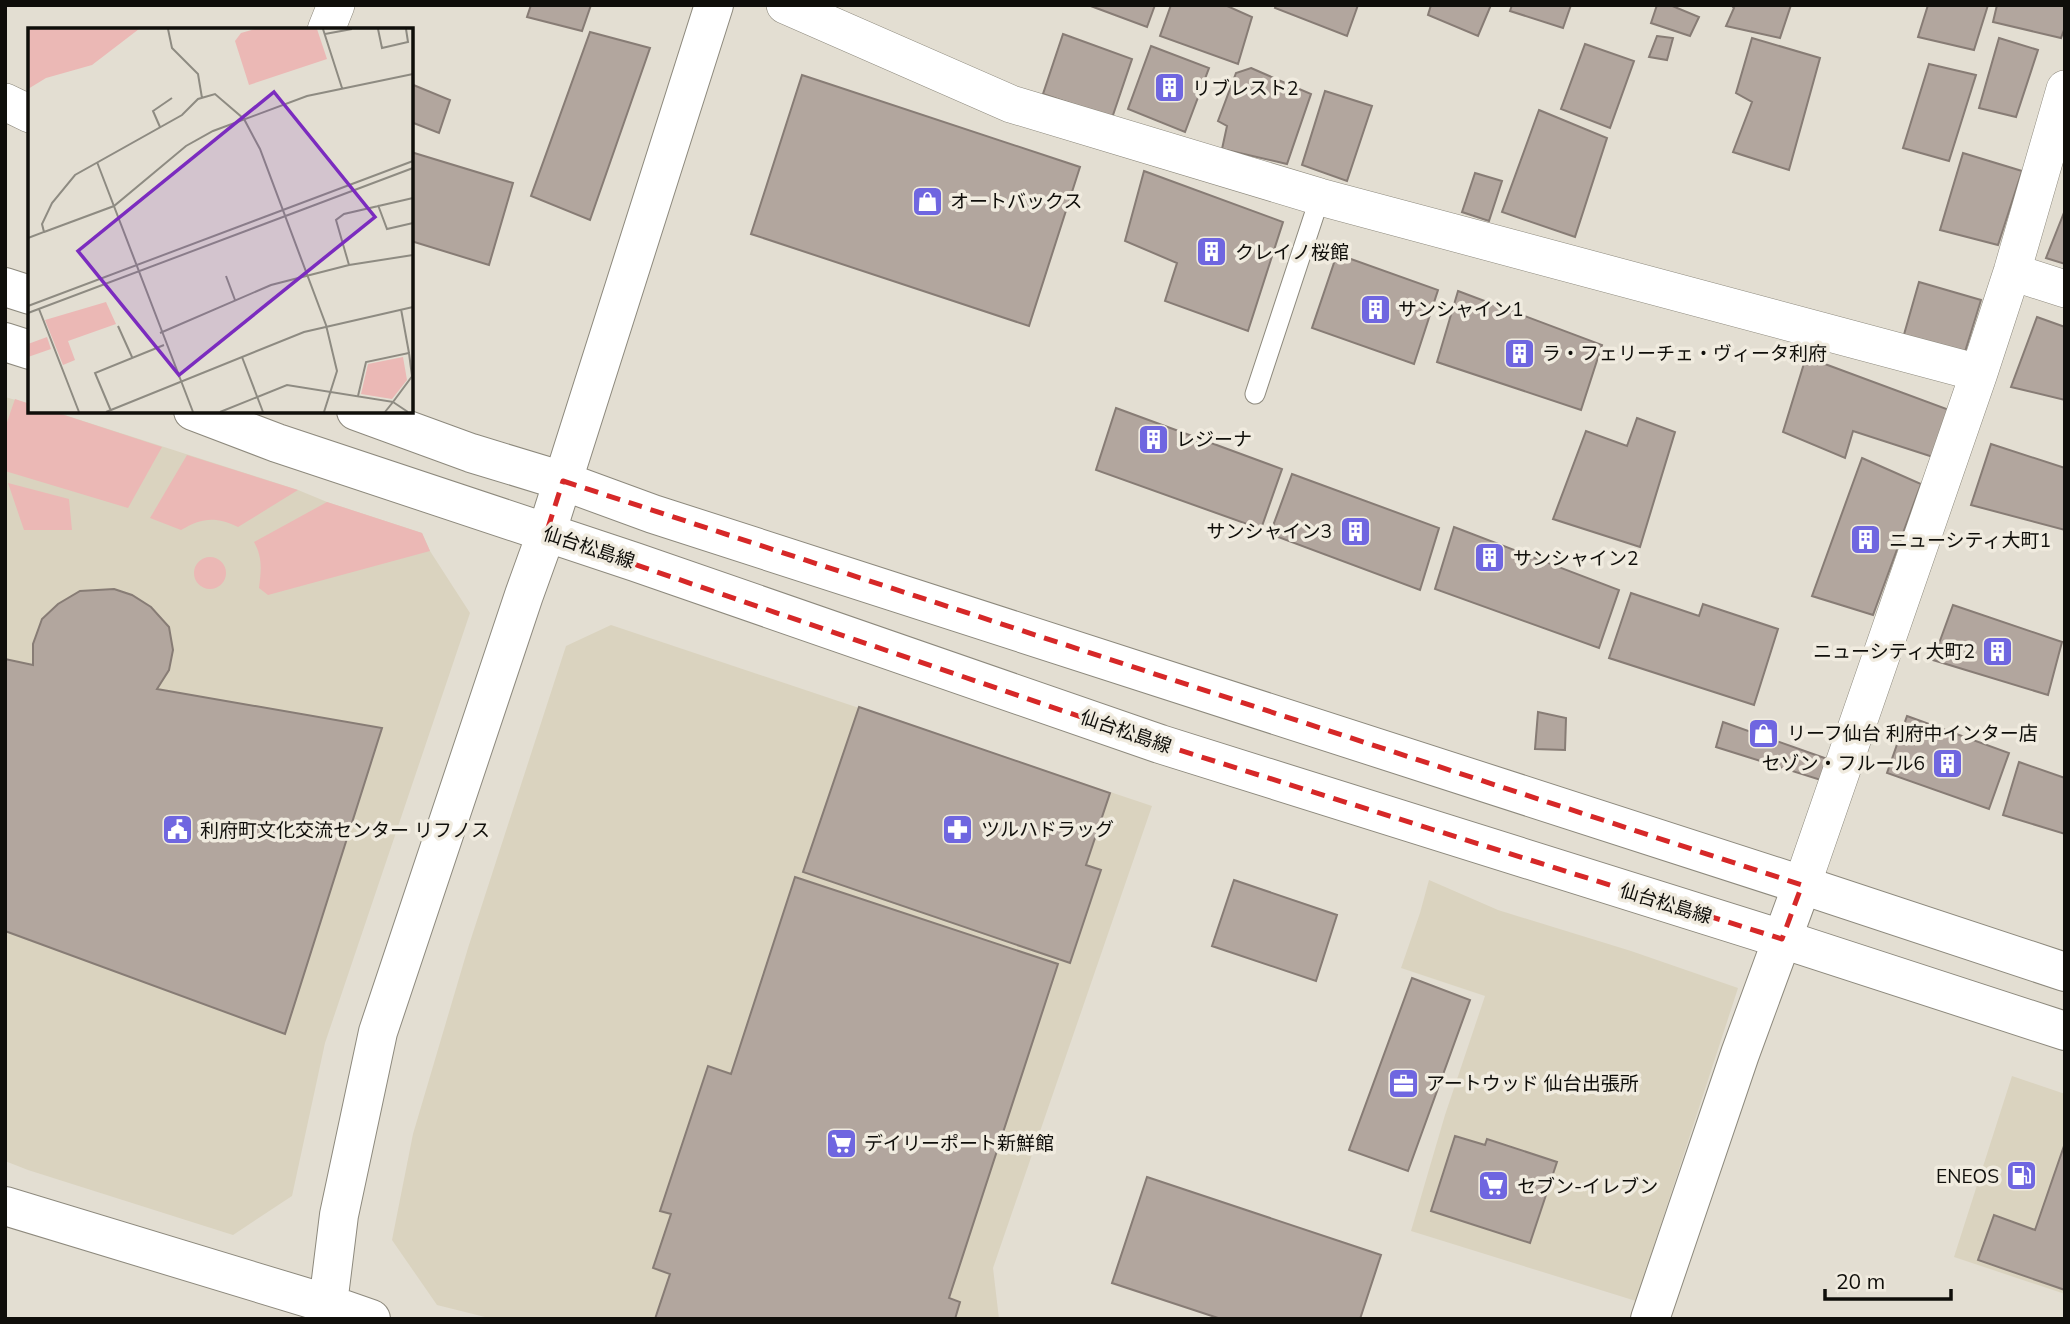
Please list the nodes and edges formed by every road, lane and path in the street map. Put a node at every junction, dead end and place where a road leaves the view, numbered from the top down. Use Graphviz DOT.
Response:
graph roads {
  1 [pos="336,5"];
  2 [pos="714,5"];
  3 [pos="785,5"];
  4 [pos="327,28"];
  5 [pos="2065,89"];
  6 [pos="5,102"];
  7 [pos="28,113"];
  8 [pos="1320,197"];
  9 [pos="2012,272"];
  10 [pos="5,287"];
  11 [pos="2065,289"];
  12 [pos="28,294"];
  13 [pos="5,342"];
  14 [pos="28,349"];
  15 [pos="1979,373"];
  16 [pos="1255,394"];
  17 [pos="198,413"];
  18 [pos="361,413"];
  19 [pos="563,481"];
  20 [pos="547,534"];
  21 [pos="1802,885"];
  22 [pos="1782,939"];
  23 [pos="2065,972"];
  24 [pos="2065,1031"];
  25 [pos="5,1206"];
  26 [pos="329,1311"];
  27 [pos="371,1319"];
  28 [pos="1650,1319"];
  1 -- 4 [label="street"];
  2 -- 19 [label="main road"];
  3 -- 8 [label="street"];
  5 -- 9 [label="street"];
  6 -- 7 [label="street"];
  8 -- 15 [label="street"];
  8 -- 16 [label="lane"];
  9 -- 11 [label="street"];
  9 -- 15 [label="street"];
  10 -- 12 [label="main road"];
  13 -- 14 [label="main road"];
  15 -- 21 [label="street"];
  17 -- 20 [label="main road, 仙台松島線"];
  18 -- 19 [label="main road"];
  19 -- 20 [label="main road"];
  19 -- 21 [label="main road"];
  20 -- 22 [label="main road, 仙台松島線"];
  20 -- 26 [label="main road"];
  21 -- 22 [label="main road"];
  21 -- 23 [label="main road"];
  22 -- 24 [label="main road, 仙台松島線"];
  22 -- 28 [label="main road"];
  25 -- 26 [label="main road"];
  26 -- 27 [label="main road"];
}
